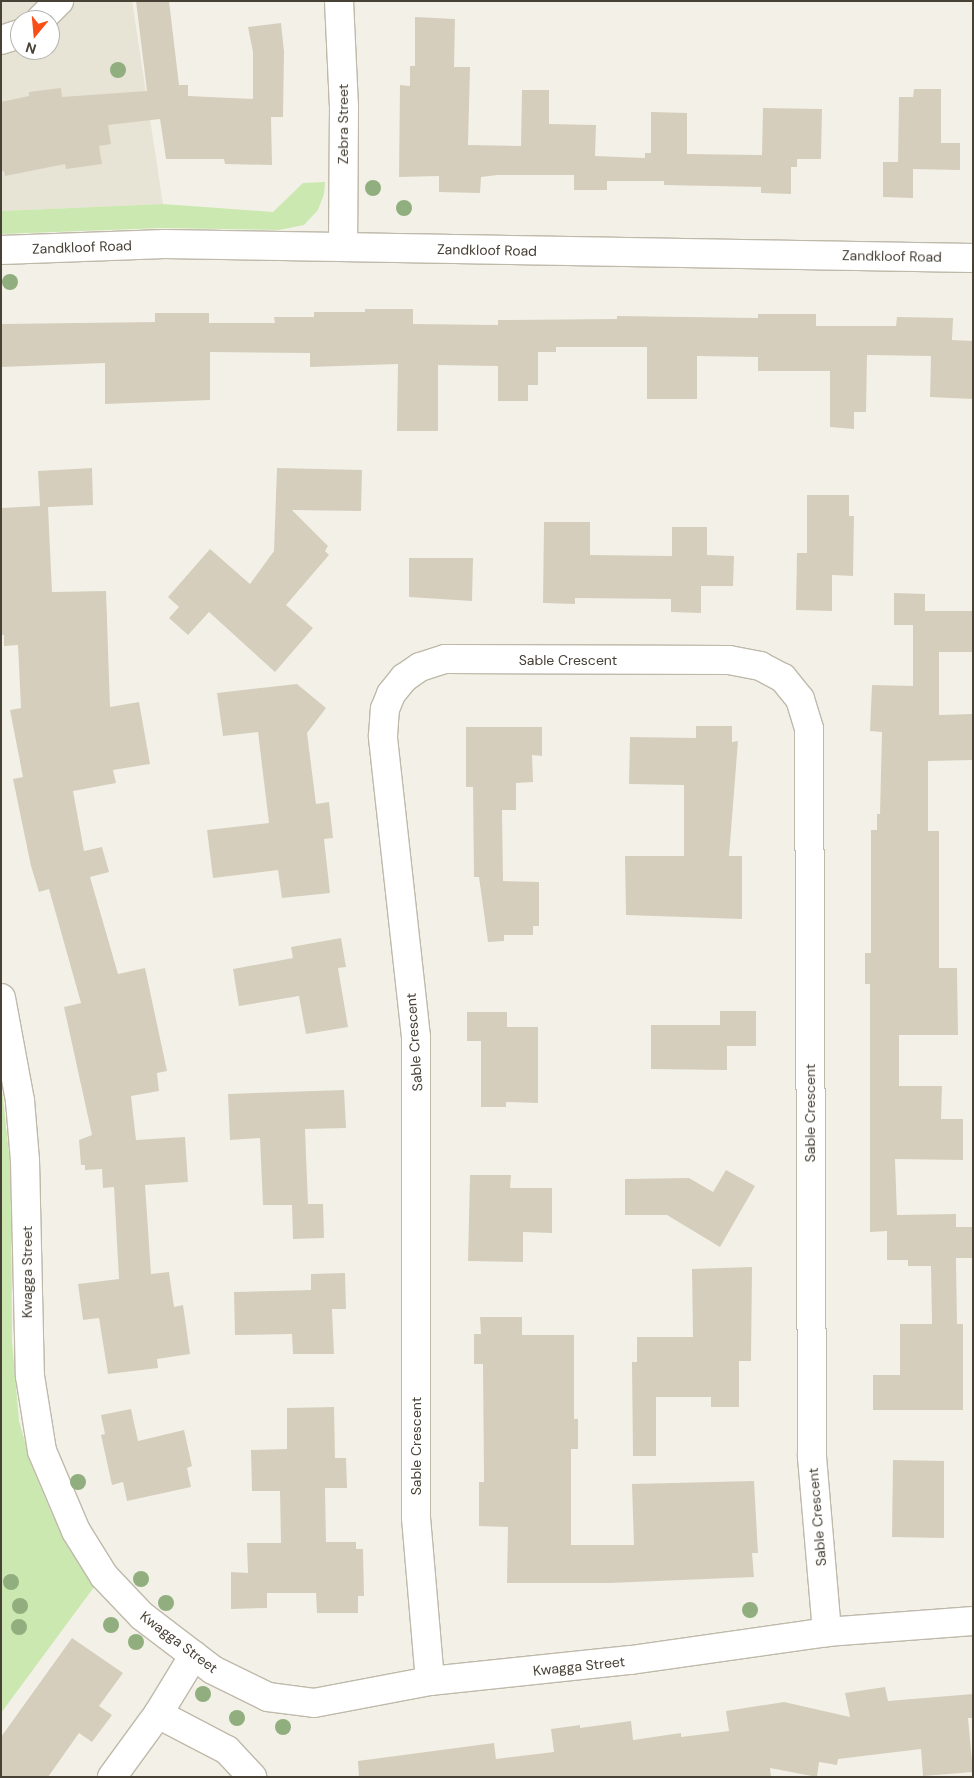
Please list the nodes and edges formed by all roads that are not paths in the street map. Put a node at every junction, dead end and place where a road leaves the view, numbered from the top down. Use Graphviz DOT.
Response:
graph roads {
  1 [pos="59,1"];
  2 [pos="338,1"];
  3 [pos="50,10"];
  4 [pos="342,247"];
  5 [pos="1,250"];
  6 [pos="973,258"];
  7 [pos="1,998"];
  8 [pos="973,1621"];
  9 [pos="827,1632"];
  10 [pos="194,1656"];
  11 [pos="430,1681"];
  12 [pos="158,1714"];
  13 [pos="112,1777"];
  14 [pos="252,1777"];
  1 -- 3 [label="street"];
  2 -- 4 [label="street, Zebra Street"];
  4 -- 5 [label="street, Zandkloof Road"];
  4 -- 6 [label="street, Zandkloof Road"];
  7 -- 10 [label="street, Kwagga Street"];
  8 -- 9 [label="street, Kwagga Street"];
  9 -- 11 [label="street, Kwagga Street"];
  9 -- 11 [label="street, Sable Crescent"];
  10 -- 11 [label="street, Kwagga Street"];
  10 -- 12 [label="street"];
  12 -- 13 [label="street"];
  12 -- 14 [label="street"];
}
